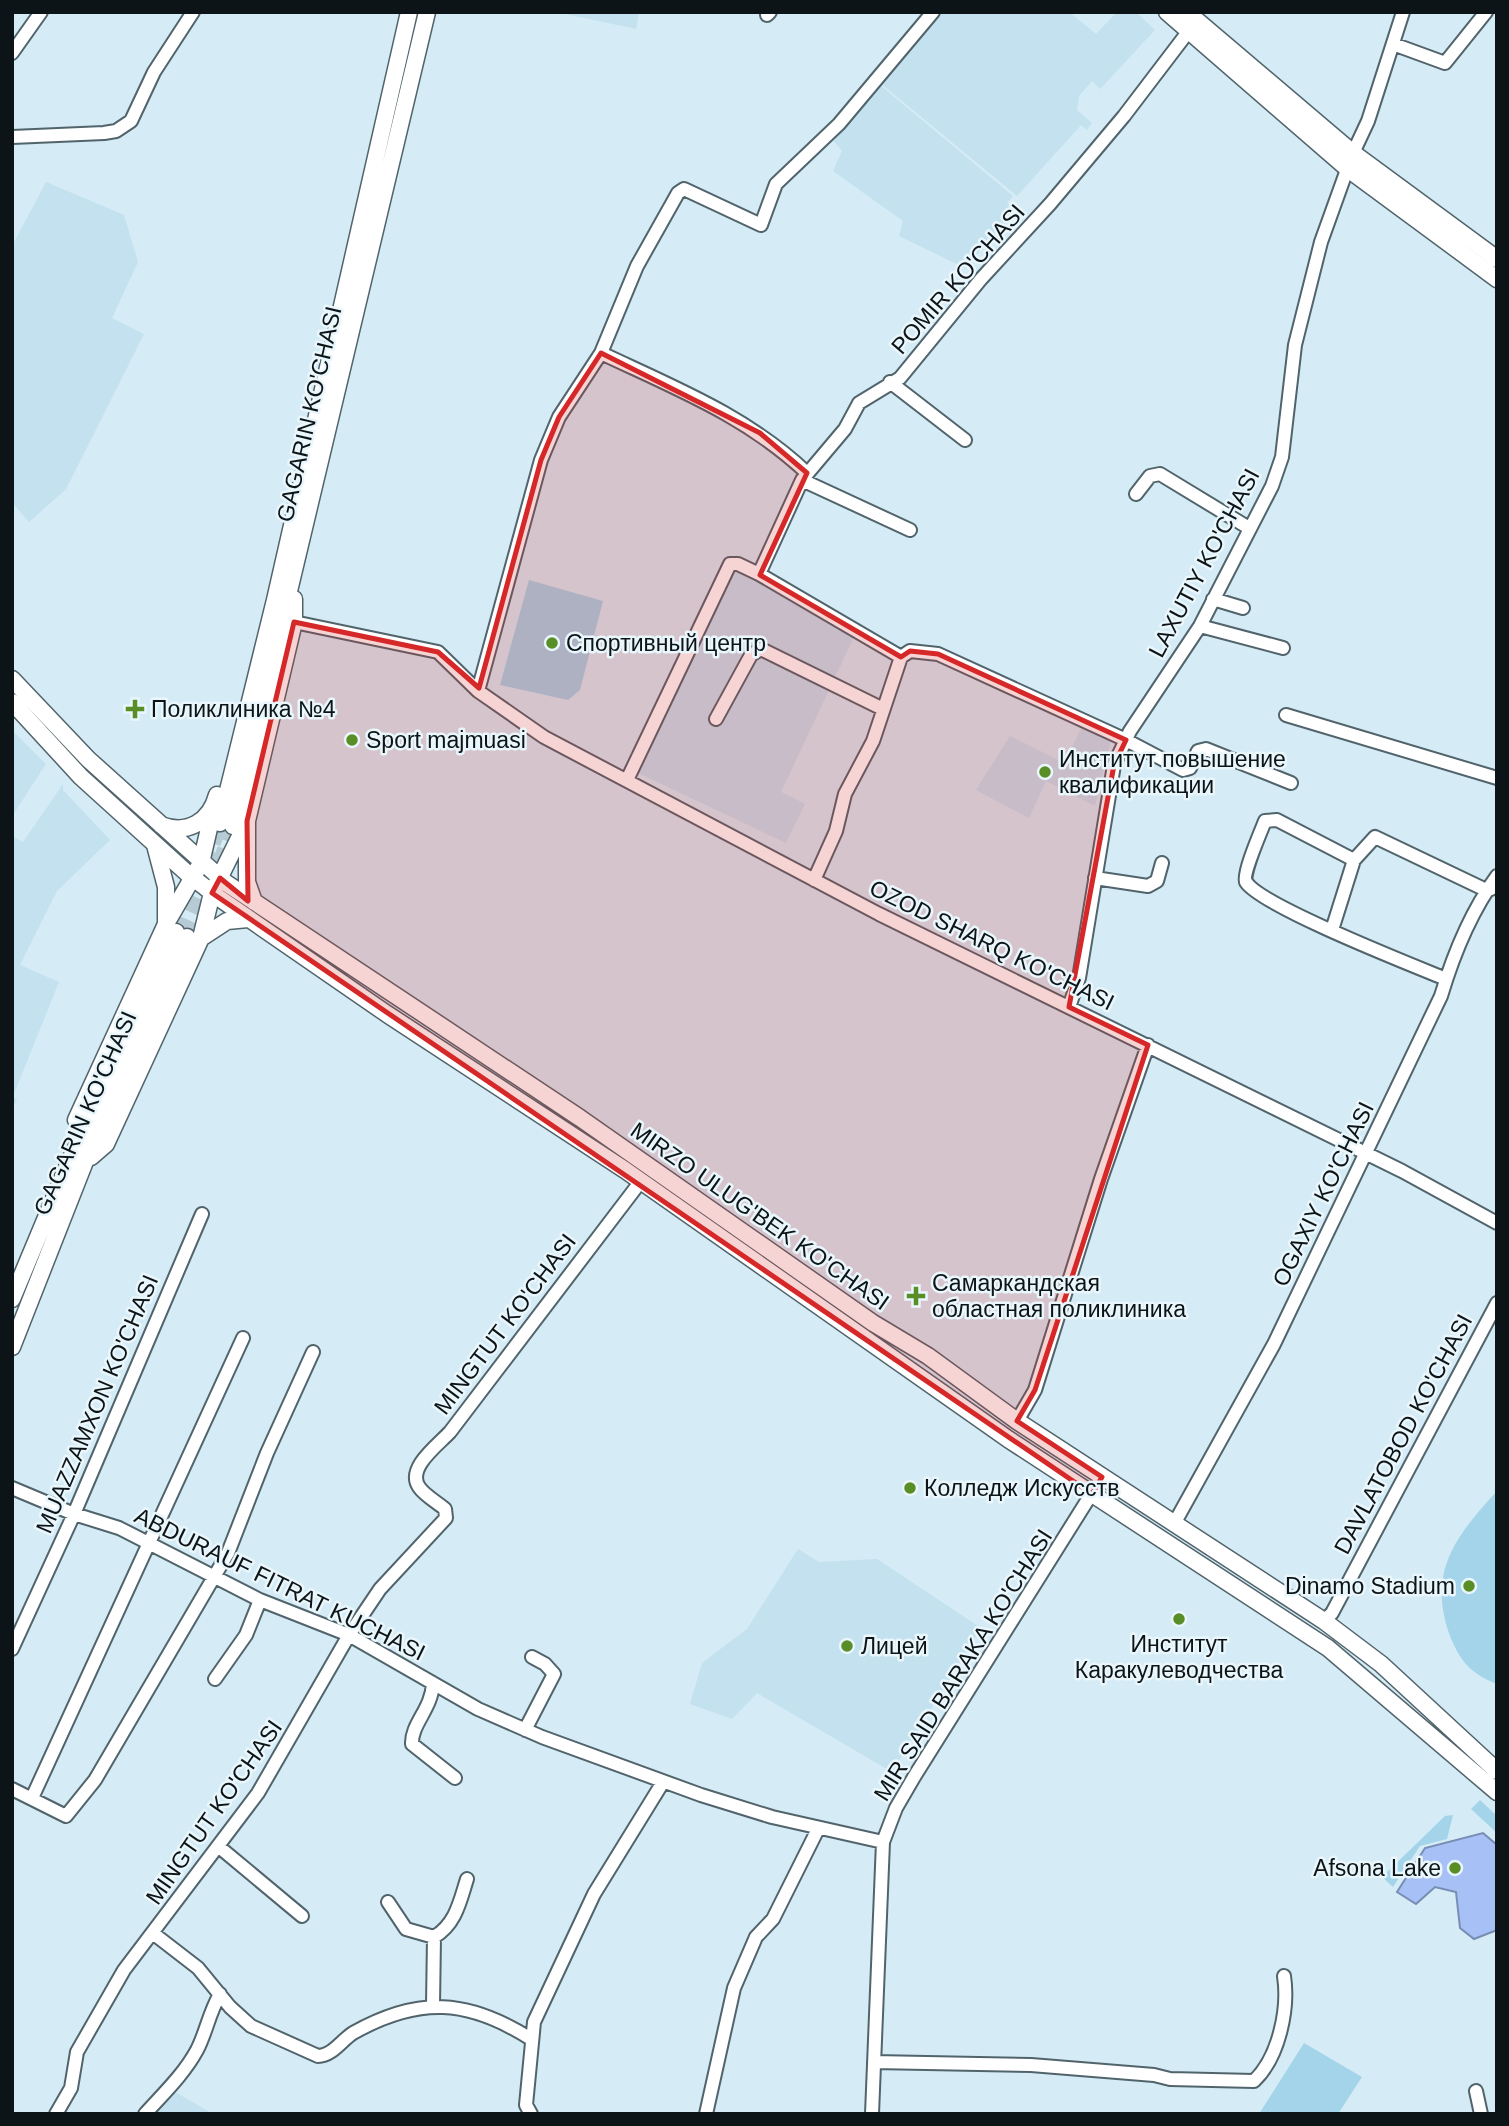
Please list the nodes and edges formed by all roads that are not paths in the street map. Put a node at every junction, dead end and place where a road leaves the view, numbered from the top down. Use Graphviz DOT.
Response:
graph roads {
  1 [pos="41,12"];
  2 [pos="193,12"];
  3 [pos="409,12"];
  4 [pos="426,12"];
  5 [pos="933,12"];
  6 [pos="1167,12"];
  7 [pos="1187,12"];
  8 [pos="1403,12"];
  9 [pos="1486,12"];
  10 [pos="1188,32"];
  11 [pos="1393,44"];
  12 [pos="12,53"];
  13 [pos="12,137"];
  14 [pos="1353,153"];
  15 [pos="1348,169"];
  16 [pos="1497,259"];
  17 [pos="1497,279"];
  18 [pos="601,354"];
  19 [pos="890,382"];
  20 [pos="965,440"];
  21 [pos="804,476"];
  22 [pos="1136,494"];
  23 [pos="1249,528"];
  24 [pos="910,530"];
  25 [pos="759,574"];
  26 [pos="287,578"];
  27 [pos="1213,599"];
  28 [pos="1243,608"];
  29 [pos="294,622"];
  30 [pos="1200,626"];
  31 [pos="1283,648"];
  32 [pos="901,657"];
  33 [pos="12,679"];
  34 [pos="478,691"];
  35 [pos="12,702"];
  36 [pos="883,709"];
  37 [pos="1286,715"];
  38 [pos="716,719"];
  39 [pos="1126,740"];
  40 [pos="1497,778"];
  41 [pos="627,780"];
  42 [pos="1290,783"];
  43 [pos="228,820"];
  44 [pos="157,824"];
  45 [pos="154,843"];
  46 [pos="1354,860"];
  47 [pos="201,863"];
  48 [pos="1162,863"];
  49 [pos="1497,876"];
  50 [pos="1095,878"];
  51 [pos="194,879"];
  52 [pos="814,880"];
  53 [pos="216,886"];
  54 [pos="1491,889"];
  55 [pos="254,902"];
  56 [pos="248,919"];
  57 [pos="1332,930"];
  58 [pos="182,933"];
  59 [pos="1446,979"];
  60 [pos="1069,1007"];
  61 [pos="1148,1045"];
  62 [pos="1365,1156"];
  63 [pos="78,1161"];
  64 [pos="640,1181"];
  65 [pos="202,1214"];
  66 [pos="1497,1223"];
  67 [pos="12,1300"];
  68 [pos="1497,1303"];
  69 [pos="243,1338"];
  70 [pos="12,1347"];
  71 [pos="313,1352"];
  72 [pos="1017,1421"];
  73 [pos="1102,1477"];
  74 [pos="12,1488"];
  75 [pos="1092,1494"];
  76 [pos="74,1514"];
  77 [pos="1174,1524"];
  78 [pos="149,1543"];
  79 [pos="215,1579"];
  80 [pos="260,1600"];
  81 [pos="1324,1621"];
  82 [pos="349,1635"];
  83 [pos="12,1649"];
  84 [pos="532,1657"];
  85 [pos="215,1679"];
  86 [pos="433,1683"];
  87 [pos="525,1730"];
  88 [pos="1497,1771"];
  89 [pos="455,1777"];
  90 [pos="663,1782"];
  91 [pos="12,1789"];
  92 [pos="1497,1792"];
  93 [pos="32,1798"];
  94 [pos="818,1829"];
  95 [pos="883,1842"];
  96 [pos="218,1846"];
  97 [pos="467,1879"];
  98 [pos="388,1902"];
  99 [pos="302,1916"];
  100 [pos="155,1934"];
  101 [pos="434,1937"];
  102 [pos="1284,1976"];
  103 [pos="220,1994"];
  104 [pos="433,2005"];
  105 [pos="531,2039"];
  106 [pos="874,2062"];
  107 [pos="1476,2091"];
  108 [pos="56,2114"];
  109 [pos="145,2114"];
  110 [pos="531,2114"];
  111 [pos="706,2114"];
  112 [pos="872,2114"];
  113 [pos="1482,2114"];
  1 -- 12 [label="street"];
  2 -- 13 [label="street"];
  3 -- 26 [label="main road, GAGARIN KO'CHASI"];
  4 -- 26 [label="main road, GAGARIN KO'CHASI"];
  5 -- 18 [label="street"];
  6 -- 10 [label="main road"];
  7 -- 14 [label="main road"];
  8 -- 11 [label="street, LAXUTIY KO'CHASI"];
  9 -- 11 [label="street"];
  10 -- 15 [label="main road"];
  10 -- 19 [label="street, POMIR KO'CHASI"];
  11 -- 14 [label="street, LAXUTIY KO'CHASI"];
  14 -- 15 [label="street, LAXUTIY KO'CHASI"];
  14 -- 16 [label="main road"];
  15 -- 17 [label="main road"];
  15 -- 23 [label="street, LAXUTIY KO'CHASI"];
  18 -- 21 [label="street"];
  18 -- 34 [label="street"];
  19 -- 20 [label="street"];
  19 -- 21 [label="street, POMIR KO'CHASI"];
  21 -- 24 [label="street"];
  21 -- 25 [label="street, POMIR KO'CHASI"];
  22 -- 23 [label="street"];
  23 -- 27 [label="street, LAXUTIY KO'CHASI"];
  25 -- 32 [label="street"];
  25 -- 41 [label="street"];
  26 -- 29 [label="main road"];
  26 -- 43 [label="main road, GAGARIN KO'CHASI"];
  27 -- 28 [label="street"];
  27 -- 30 [label="street, LAXUTIY KO'CHASI"];
  29 -- 34 [label="street, OZOD SHARQ KO'CHASI"];
  29 -- 43 [label="main road"];
  30 -- 31 [label="street"];
  30 -- 39 [label="street, LAXUTIY KO'CHASI"];
  32 -- 36 [label="street"];
  32 -- 39 [label="street"];
  33 -- 44 [label="main road, MIRZO ULUG'BEK KO'CHASI"];
  34 -- 41 [label="street, OZOD SHARQ KO'CHASI"];
  35 -- 45 [label="main road, MIRZO ULUG'BEK KO'CHASI"];
  36 -- 38 [label="street"];
  36 -- 52 [label="street"];
  37 -- 40 [label="street"];
  39 -- 42 [label="street"];
  39 -- 50 [label="street, LAXUTIY KO'CHASI"];
  41 -- 52 [label="street, OZOD SHARQ KO'CHASI"];
  43 -- 44 [label="main road"];
  43 -- 47 [label="main road"];
  43 -- 53 [label="main road"];
  43 -- 55 [label="main road"];
  44 -- 47 [label="main road, MIRZO ULUG'BEK KO'CHASI"];
  45 -- 51 [label="main road, MIRZO ULUG'BEK KO'CHASI"];
  45 -- 58 [label="main road"];
  46 -- 54 [label="street"];
  46 -- 57 [label="street"];
  46 -- 57 [label="street"];
  47 -- 51 [label="main road"];
  47 -- 53 [label="main road, MIRZO ULUG'BEK KO'CHASI"];
  48 -- 50 [label="street"];
  49 -- 54 [label="street, OGAXIY KO'CHASI"];
  50 -- 60 [label="street, LAXUTIY KO'CHASI"];
  51 -- 53 [label="main road, MIRZO ULUG'BEK KO'CHASI"];
  51 -- 58 [label="main road"];
  52 -- 60 [label="street, OZOD SHARQ KO'CHASI"];
  53 -- 55 [label="main road, MIRZO ULUG'BEK KO'CHASI"];
  53 -- 56 [label="main road, MIRZO ULUG'BEK KO'CHASI"];
  53 -- 58 [label="main road"];
  54 -- 59 [label="street, OGAXIY KO'CHASI"];
  55 -- 72 [label="main road, MIRZO ULUG'BEK KO'CHASI"];
  56 -- 58 [label="main road"];
  56 -- 64 [label="main road, MIRZO ULUG'BEK KO'CHASI"];
  57 -- 59 [label="street"];
  58 -- 63 [label="main road, GAGARIN KO'CHASI"];
  58 -- 63 [label="main road"];
  59 -- 62 [label="street, OGAXIY KO'CHASI"];
  60 -- 61 [label="street, OZOD SHARQ KO'CHASI"];
  61 -- 62 [label="street, OZOD SHARQ KO'CHASI"];
  61 -- 72 [label="street"];
  62 -- 66 [label="street, OZOD SHARQ KO'CHASI"];
  62 -- 77 [label="street, OGAXIY KO'CHASI"];
  63 -- 67 [label="main road, GAGARIN KO'CHASI"];
  63 -- 70 [label="main road, GAGARIN KO'CHASI"];
  64 -- 75 [label="main road, MIRZO ULUG'BEK KO'CHASI"];
  64 -- 82 [label="street, MINGTUT KO'CHASI"];
  65 -- 76 [label="street, MUAZZAMXON KO'CHASI"];
  68 -- 81 [label="street, DAVLATOBOD KO'CHASI"];
  69 -- 78 [label="street"];
  71 -- 79 [label="street"];
  72 -- 73 [label="main road, MIRZO ULUG'BEK KO'CHASI"];
  73 -- 75 [label="street, MIR SAID BARAKA KO'CHASI"];
  73 -- 77 [label="main road, MIRZO ULUG'BEK KO'CHASI"];
  74 -- 76 [label="street, ABDURAUF FITRAT KUCHASI"];
  75 -- 92 [label="main road, MIRZO ULUG'BEK KO'CHASI"];
  75 -- 95 [label="street, MIR SAID BARAKA KO'CHASI"];
  76 -- 78 [label="street, ABDURAUF FITRAT KUCHASI"];
  76 -- 83 [label="street, MUAZZAMXON KO'CHASI"];
  77 -- 81 [label="main road, MIRZO ULUG'BEK KO'CHASI"];
  78 -- 79 [label="street, ABDURAUF FITRAT KUCHASI"];
  78 -- 93 [label="street"];
  79 -- 80 [label="street, ABDURAUF FITRAT KUCHASI"];
  79 -- 93 [label="street"];
  80 -- 82 [label="street, ABDURAUF FITRAT KUCHASI"];
  80 -- 85 [label="street"];
  81 -- 88 [label="main road, MIRZO ULUG'BEK KO'CHASI"];
  82 -- 86 [label="street, ABDURAUF FITRAT KUCHASI"];
  82 -- 96 [label="street, MINGTUT KO'CHASI"];
  84 -- 87 [label="street"];
  86 -- 87 [label="street, ABDURAUF FITRAT KUCHASI"];
  86 -- 89 [label="street"];
  87 -- 90 [label="street, ABDURAUF FITRAT KUCHASI"];
  90 -- 94 [label="street, ABDURAUF FITRAT KUCHASI"];
  90 -- 105 [label="street"];
  91 -- 93 [label="street"];
  94 -- 95 [label="street, ABDURAUF FITRAT KUCHASI"];
  94 -- 111 [label="street"];
  95 -- 106 [label="street, MIR SAID BARAKA KO'CHASI"];
  96 -- 99 [label="street"];
  96 -- 100 [label="street, MINGTUT KO'CHASI"];
  97 -- 101 [label="street"];
  98 -- 101 [label="street"];
  100 -- 103 [label="street"];
  100 -- 108 [label="street, MINGTUT KO'CHASI"];
  101 -- 104 [label="street"];
  102 -- 106 [label="street"];
  103 -- 104 [label="street"];
  103 -- 109 [label="street"];
  104 -- 105 [label="street"];
  105 -- 110 [label="street"];
  106 -- 112 [label="street, MIR SAID BARAKA KO'CHASI"];
  107 -- 113 [label="street"];
}
